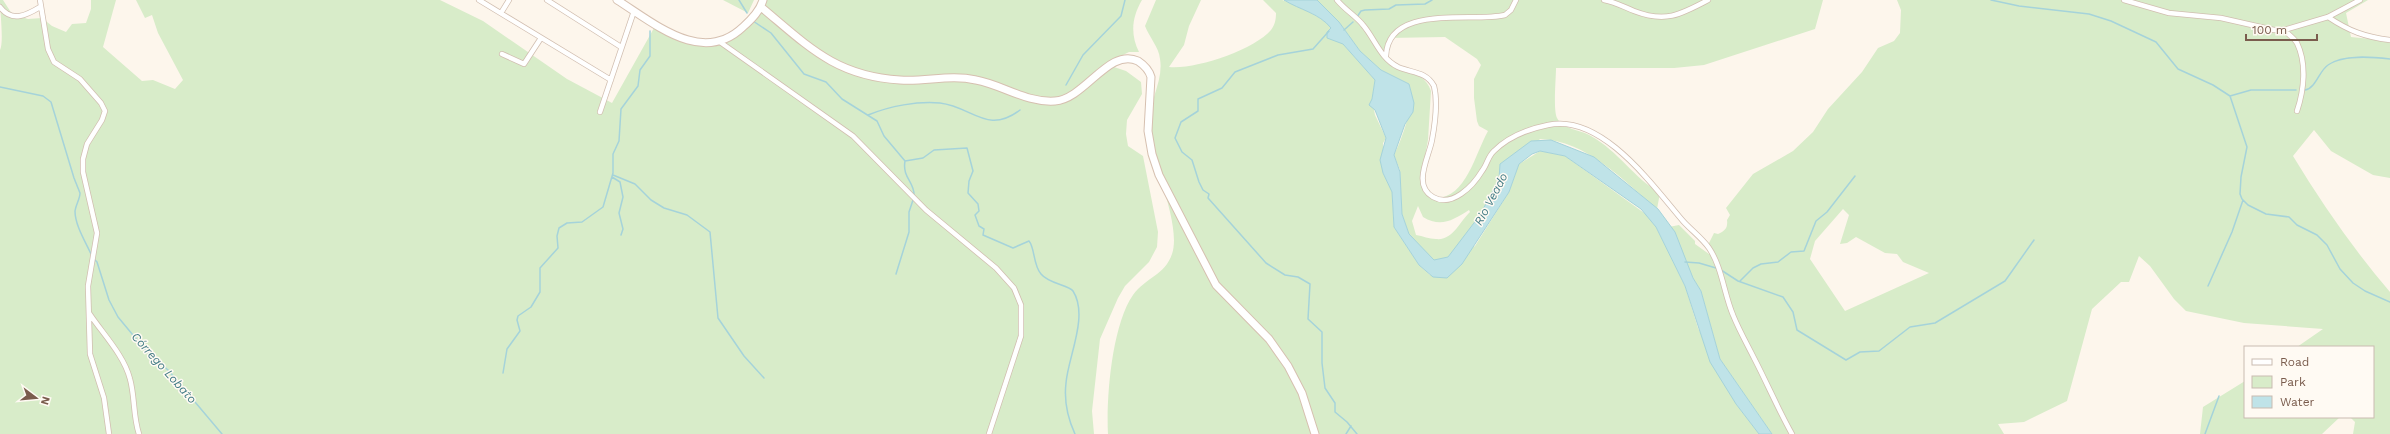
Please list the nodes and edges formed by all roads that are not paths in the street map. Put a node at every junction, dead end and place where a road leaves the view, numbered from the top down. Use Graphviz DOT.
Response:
graph roads {
  1 [pos="40,0"];
  2 [pos="479,0"];
  3 [pos="509,0"];
  4 [pos="547,0"];
  5 [pos="616,0"];
  6 [pos="1337,0"];
  7 [pos="1516,0"];
  8 [pos="1604,0"];
  9 [pos="1708,0"];
  10 [pos="2124,0"];
  11 [pos="2360,0"];
  12 [pos="762,4"];
  13 [pos="40,6"];
  14 [pos="0,7"];
  15 [pos="634,11"];
  16 [pos="501,13"];
  17 [pos="2328,17"];
  18 [pos="2284,30"];
  19 [pos="541,38"];
  20 [pos="2390,40"];
  21 [pos="720,42"];
  22 [pos="621,47"];
  23 [pos="502,54"];
  24 [pos="1386,56"];
  25 [pos="610,80"];
  26 [pos="2298,110"];
  27 [pos="600,112"];
  28 [pos="88,312"];
  29 [pos="109,434"];
  30 [pos="139,434"];
  31 [pos="989,434"];
  32 [pos="1315,434"];
  33 [pos="1792,434"];
  1 -- 13 [label="street"];
  2 -- 16 [label="street"];
  3 -- 16 [label="street"];
  4 -- 22 [label="street"];
  5 -- 15 [label="street"];
  6 -- 24 [label="street"];
  7 -- 24 [label="street"];
  8 -- 9 [label="street"];
  10 -- 18 [label="street"];
  11 -- 17 [label="street"];
  12 -- 21 [label="street"];
  12 -- 32 [label="street"];
  13 -- 14 [label="street"];
  13 -- 28 [label="street"];
  15 -- 21 [label="street"];
  15 -- 22 [label="street"];
  16 -- 19 [label="street"];
  17 -- 18 [label="street"];
  17 -- 20 [label="street"];
  18 -- 26 [label="street"];
  19 -- 23 [label="street"];
  19 -- 25 [label="street"];
  21 -- 31 [label="street"];
  22 -- 25 [label="street"];
  24 -- 33 [label="street"];
  25 -- 27 [label="street"];
  28 -- 29 [label="street"];
  28 -- 30 [label="street"];
}
